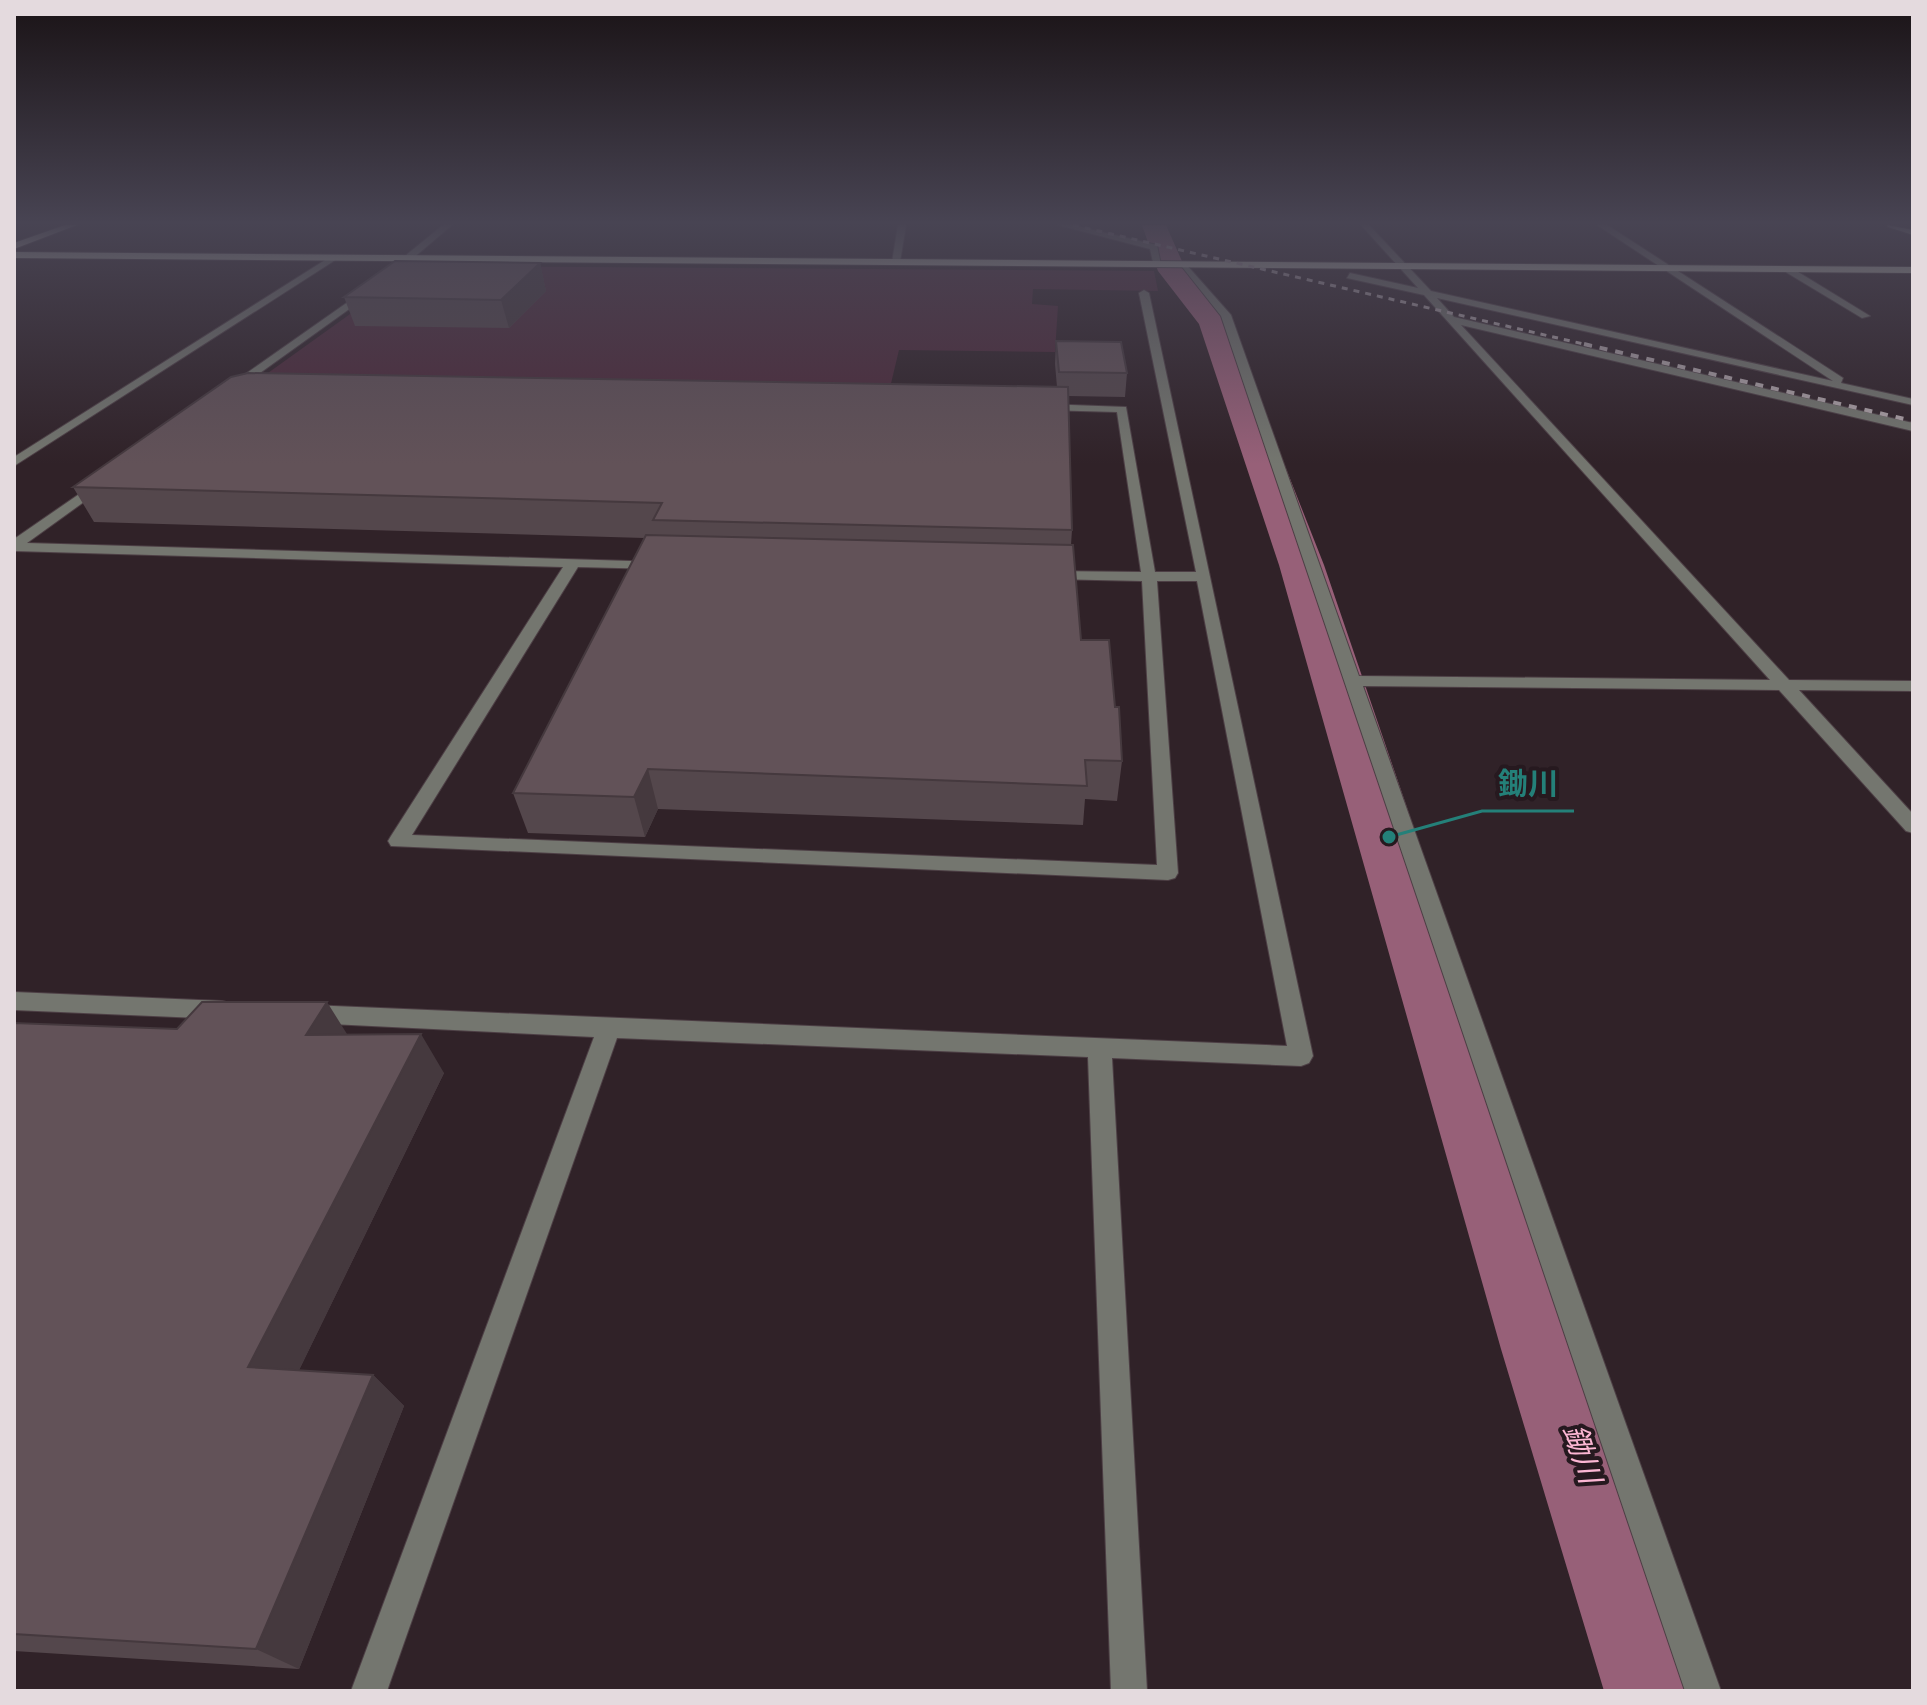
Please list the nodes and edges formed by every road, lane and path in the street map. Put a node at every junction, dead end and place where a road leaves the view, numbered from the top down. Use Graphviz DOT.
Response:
graph roads {
  1 [pos="261,305"];
  2 [pos="351,305"];
  3 [pos="1146,305"];
  4 [pos="1217,305"];
  5 [pos="1440,305"];
  6 [pos="1481,305"];
  7 [pos="1722,305"];
  8 [pos="1846,305"];
  9 [pos="1865,316"];
  10 [pos="1454,320"];
  11 [pos="1852,388"];
  12 [pos="218,398"];
  13 [pos="1913,402"];
  14 [pos="1028,406"];
  15 [pos="1913,427"];
  16 [pos="14,462"];
  17 [pos="116,472"];
  18 [pos="14,546"];
  19 [pos="573,563"];
  20 [pos="669,565"];
  21 [pos="1037,575"];
  22 [pos="1204,577"];
  23 [pos="1149,578"];
  24 [pos="1352,681"];
  25 [pos="1787,685"];
  26 [pos="1913,686"];
  27 [pos="1913,826"];
  28 [pos="14,1001"];
  29 [pos="249,1011"];
  30 [pos="280,1013"];
  31 [pos="609,1028"];
  32 [pos="1100,1048"];
  33 [pos="369,1691"];
  34 [pos="1129,1691"];
  35 [pos="1703,1691"];
  1 -- 16 [label="street"];
  2 -- 12 [label="street"];
  3 -- 22 [label="street"];
  4 -- 24 [label="street"];
  5 -- 10 [label="street"];
  6 -- 11 [label="street"];
  7 -- 11 [label="street"];
  8 -- 9 [label="street"];
  10 -- 15 [label="street"];
  10 -- 25 [label="street"];
  11 -- 13 [label="street"];
  11 -- 15 [label="street"];
  14 -- 23 [label="street"];
  17 -- 18 [label="street"];
  18 -- 19 [label="street"];
  19 -- 20 [label="street"];
  19 -- 23 [label="street"];
  21 -- 23 [label="street"];
  22 -- 23 [label="street"];
  22 -- 32 [label="street"];
  24 -- 25 [label="street"];
  24 -- 35 [label="street"];
  25 -- 26 [label="street"];
  25 -- 27 [label="street"];
  28 -- 29 [label="street"];
  30 -- 31 [label="street"];
  31 -- 32 [label="street"];
  31 -- 33 [label="street"];
  32 -- 34 [label="street"];
}
